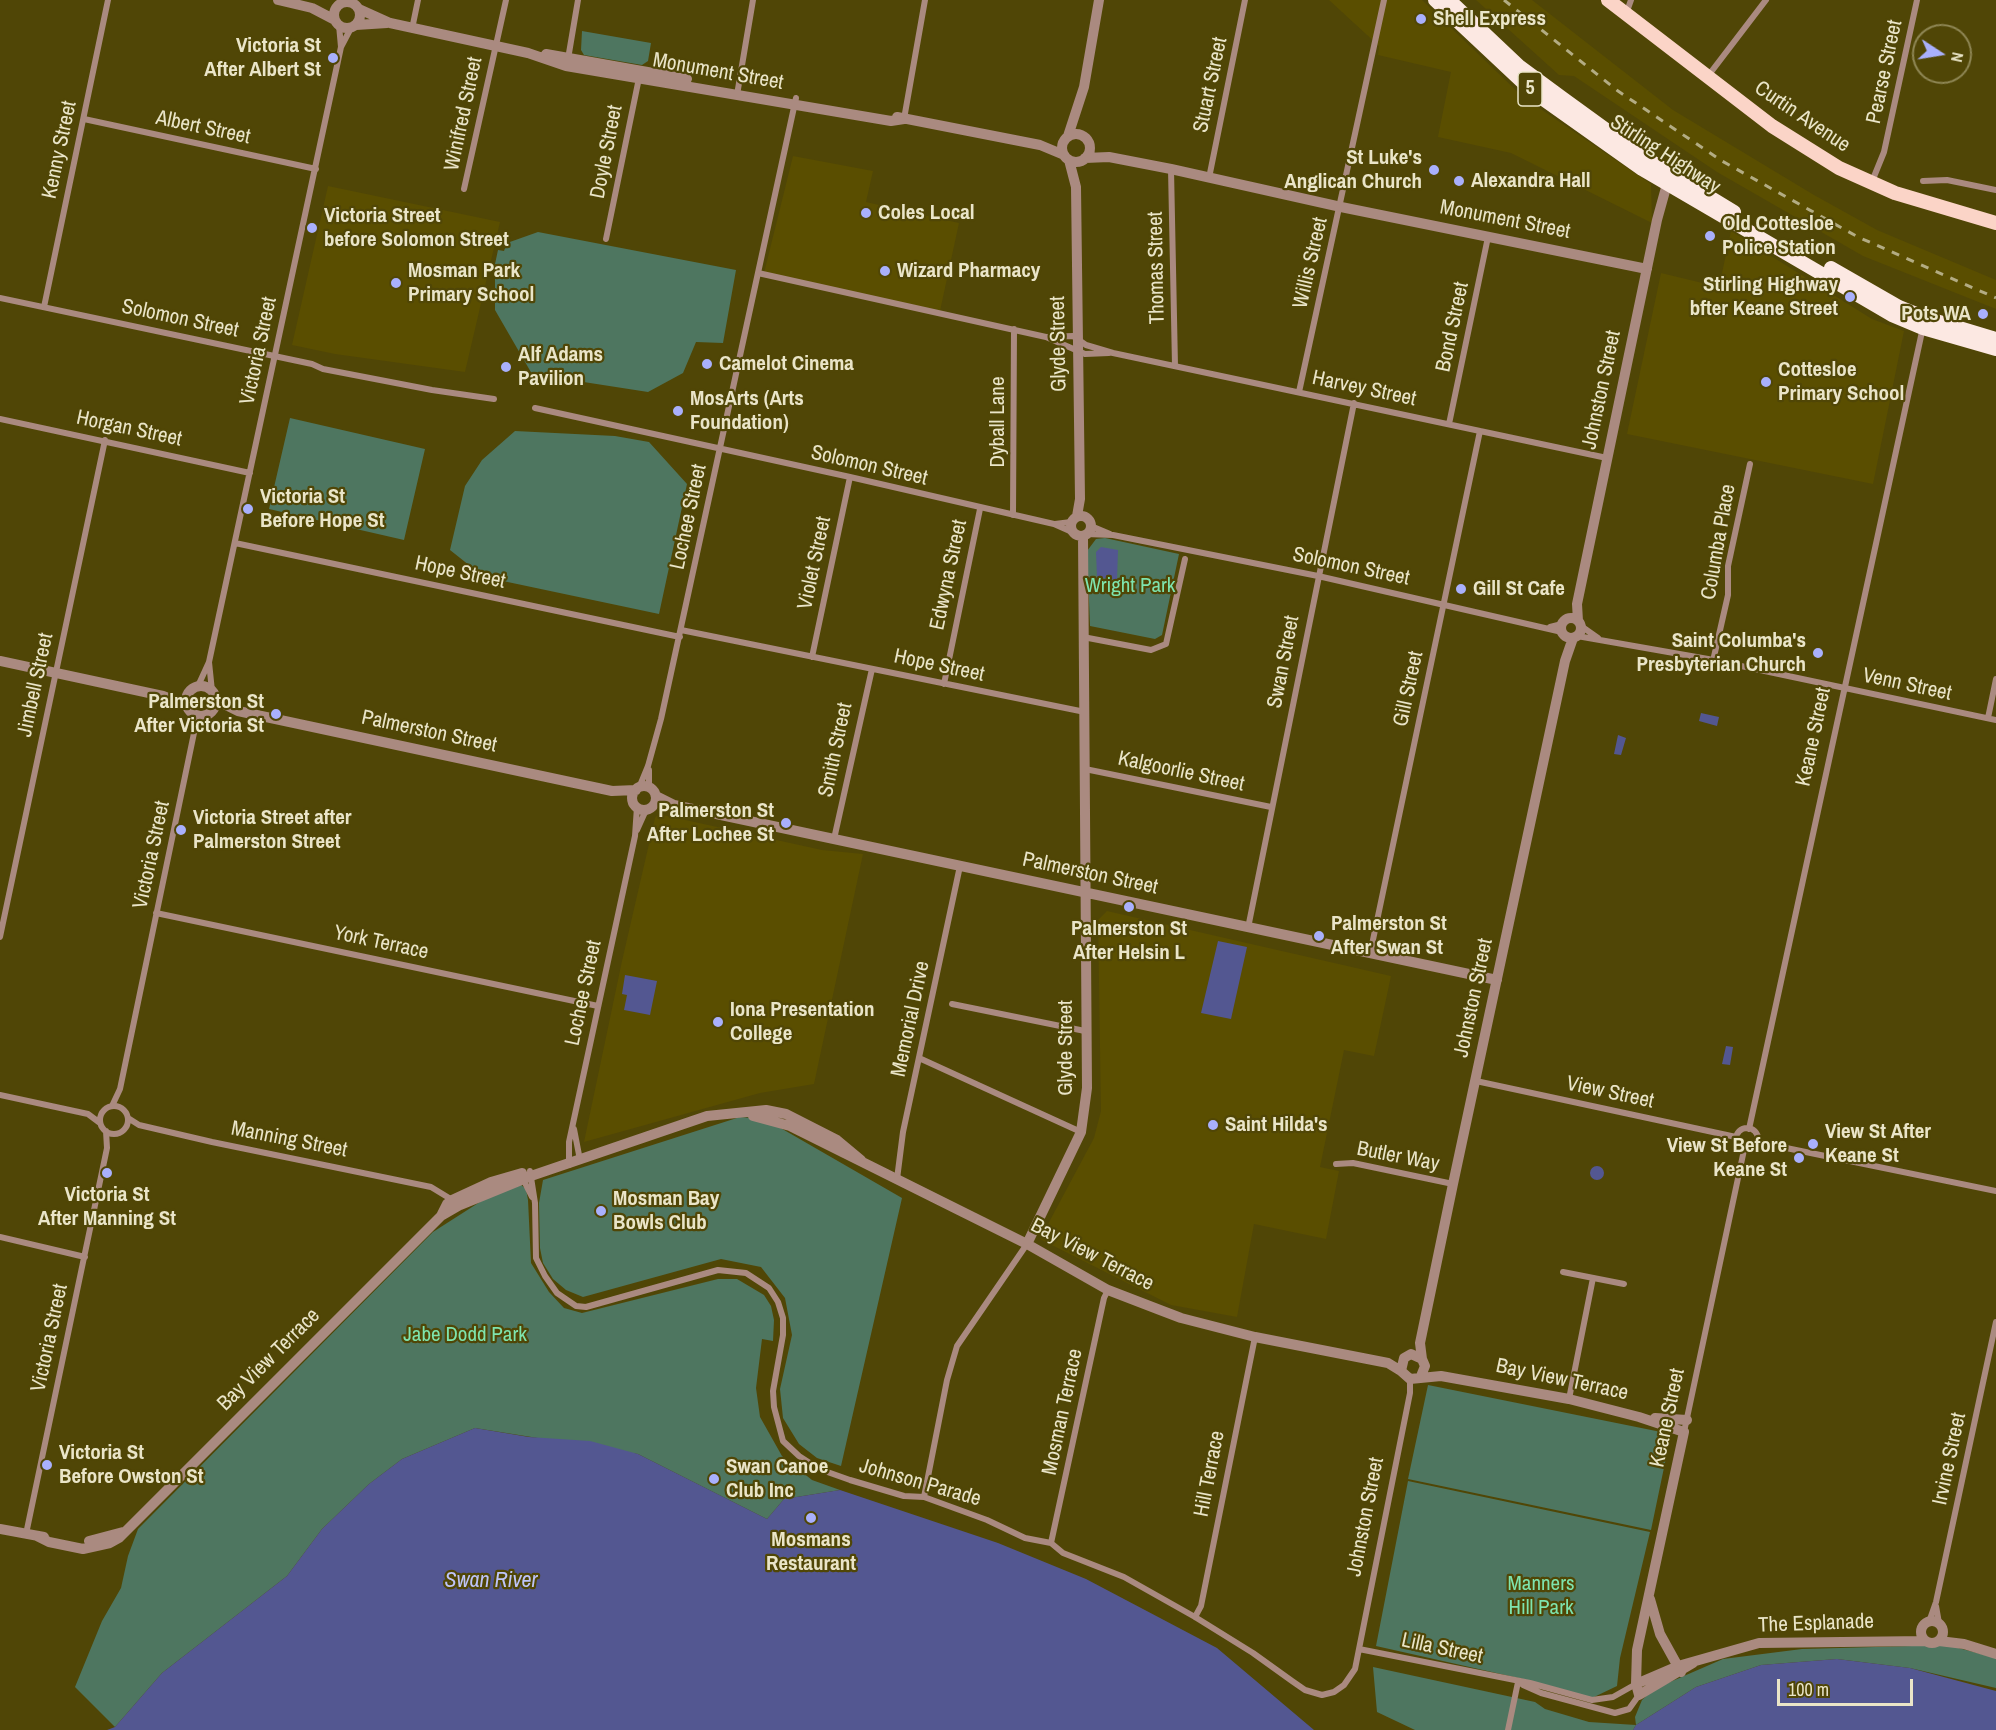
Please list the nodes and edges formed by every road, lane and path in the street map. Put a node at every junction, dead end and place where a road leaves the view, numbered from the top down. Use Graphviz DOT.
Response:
graph roads {
  1 [pos="108,0"];
  2 [pos="278,0"];
  3 [pos="418,0"];
  4 [pos="506,0"];
  5 [pos="578,0"];
  6 [pos="753,0"];
  7 [pos="925,0"];
  8 [pos="1099,0"];
  9 [pos="1245,0"];
  10 [pos="1384,0"];
  11 [pos="1435,0"];
  12 [pos="1449,0"];
  13 [pos="1608,0"];
  14 [pos="1631,0"];
  15 [pos="1766,0"];
  16 [pos="1917,0"];
  17 [pos="342,2"];
  18 [pos="358,5"];
  19 [pos="312,8"];
  20 [pos="1626,14"];
  21 [pos="337,23"];
  22 [pos="390,23"];
  23 [pos="353,26"];
  24 [pos="412,29"];
  25 [pos="495,46"];
  26 [pos="341,47"];
  27 [pos="567,61"];
  28 [pos="639,75"];
  29 [pos="1707,77"];
  30 [pos="737,93"];
  31 [pos="1080,101"];
  32 [pos="795,102"];
  33 [pos="84,119"];
  34 [pos="904,119"];
  35 [pos="1081,135"];
  36 [pos="1066,140"];
  37 [pos="1040,145"];
  38 [pos="1089,146"];
  39 [pos="1109,158"];
  40 [pos="1075,159"];
  41 [pos="315,169"];
  42 [pos="1171,169"];
  43 [pos="1209,177"];
  44 [pos="1923,181"];
  45 [pos="1667,184"];
  46 [pos="1871,184"];
  47 [pos="464,189"];
  48 [pos="1996,190"];
  49 [pos="1341,207"];
  50 [pos="1996,223"];
  51 [pos="1488,237"];
  52 [pos="606,239"];
  53 [pos="1647,269"];
  54 [pos="758,273"];
  55 [pos="0,298"];
  56 [pos="44,307"];
  57 [pos="1924,323"];
  58 [pos="1014,329"];
  59 [pos="1046,337"];
  60 [pos="1078,339"];
  61 [pos="1996,339"];
  62 [pos="1996,349"];
  63 [pos="1079,351"];
  64 [pos="1113,353"];
  65 [pos="275,356"];
  66 [pos="1175,366"];
  67 [pos="1299,392"];
  68 [pos="494,399"];
  69 [pos="1354,404"];
  70 [pos="535,408"];
  71 [pos="0,419"];
  72 [pos="1449,424"];
  73 [pos="1480,431"];
  74 [pos="105,440"];
  75 [pos="720,451"];
  76 [pos="1607,458"];
  77 [pos="1750,464"];
  78 [pos="250,473"];
  79 [pos="850,477"];
  80 [pos="980,509"];
  81 [pos="1013,515"];
  82 [pos="1080,527"];
  83 [pos="234,543"];
  84 [pos="1185,559"];
  85 [pos="1318,576"];
  86 [pos="1444,604"];
  87 [pos="1571,629"];
  88 [pos="680,633"];
  89 [pos="1083,637"];
  90 [pos="1599,639"];
  91 [pos="812,657"];
  92 [pos="0,661"];
  93 [pos="1713,661"];
  94 [pos="209,662"];
  95 [pos="872,669"];
  96 [pos="55,673"];
  97 [pos="1996,679"];
  98 [pos="944,684"];
  99 [pos="198,686"];
  100 [pos="1844,689"];
  101 [pos="188,693"];
  102 [pos="214,695"];
  103 [pos="163,696"];
  104 [pos="238,711"];
  105 [pos="197,712"];
  106 [pos="1085,712"];
  107 [pos="1988,718"];
  108 [pos="1996,720"];
  109 [pos="648,766"];
  110 [pos="1085,769"];
  111 [pos="644,799"];
  112 [pos="1271,807"];
  113 [pos="834,839"];
  114 [pos="960,866"];
  115 [pos="1085,893"];
  116 [pos="156,913"];
  117 [pos="1248,928"];
  118 [pos="0,937"];
  119 [pos="1370,954"];
  120 [pos="1497,980"];
  121 [pos="952,1004"];
  122 [pos="598,1006"];
  123 [pos="1085,1031"];
  124 [pos="920,1058"];
  125 [pos="1476,1081"];
  126 [pos="120,1089"];
  127 [pos="0,1095"];
  128 [pos="112,1106"];
  129 [pos="104,1110"];
  130 [pos="124,1110"];
  131 [pos="88,1114"];
  132 [pos="128,1118"];
  133 [pos="574,1122"];
  134 [pos="100,1123"];
  135 [pos="139,1125"];
  136 [pos="1749,1129"];
  137 [pos="124,1130"];
  138 [pos="106,1131"];
  139 [pos="1082,1132"];
  140 [pos="116,1134"];
  141 [pos="1736,1137"];
  142 [pos="1757,1142"];
  143 [pos="107,1148"];
  144 [pos="1744,1150"];
  145 [pos="574,1160"];
  146 [pos="1336,1164"];
  147 [pos="526,1175"];
  148 [pos="897,1179"];
  149 [pos="1453,1184"];
  150 [pos="1996,1191"];
  151 [pos="453,1204"];
  152 [pos="0,1237"];
  153 [pos="1027,1244"];
  154 [pos="84,1257"];
  155 [pos="1563,1272"];
  156 [pos="1593,1278"];
  157 [pos="1624,1284"];
  158 [pos="1108,1290"];
  159 [pos="1996,1322"];
  160 [pos="1255,1337"];
  161 [pos="1388,1363"];
  162 [pos="1416,1367"];
  163 [pos="1569,1399"];
  164 [pos="1639,1417"];
  165 [pos="1687,1420"];
  166 [pos="1684,1432"];
  167 [pos="924,1497"];
  168 [pos="0,1529"];
  169 [pos="31,1535"];
  170 [pos="1051,1542"];
  171 [pos="1649,1592"];
  172 [pos="1195,1617"];
  173 [pos="1934,1622"];
  174 [pos="1923,1636"];
  175 [pos="1941,1638"];
  176 [pos="1359,1649"];
  177 [pos="1996,1654"];
  178 [pos="1679,1669"];
  179 [pos="1518,1682"];
  180 [pos="1638,1689"];
  181 [pos="1508,1730"];
  1 -- 33 [label="street, Kenny Street"];
  2 -- 19 [label="street"];
  3 -- 24 [label="street"];
  4 -- 25 [label="street, Winifred Street"];
  5 -- 27 [label="street"];
  6 -- 30 [label="street"];
  7 -- 34 [label="street"];
  8 -- 31 [label="street"];
  9 -- 43 [label="street, Stuart Street"];
  10 -- 49 [label="street, Willis Street"];
  11 -- 45 [label="highway, Stirling Highway / 5"];
  12 -- 57 [label="highway, Stirling Highway / 5"];
  13 -- 20 [label="main road, Curtin Avenue"];
  14 -- 20 [label="street"];
  15 -- 29 [label="street"];
  16 -- 46 [label="street, Pearse Street"];
  17 -- 18 [label="street"];
  17 -- 19 [label="street"];
  17 -- 21 [label="street"];
  18 -- 22 [label="street, Monument Street"];
  18 -- 23 [label="street"];
  19 -- 21 [label="street"];
  20 -- 29 [label="main road, Curtin Avenue"];
  21 -- 23 [label="street"];
  21 -- 26 [label="street, Victoria Street"];
  22 -- 23 [label="street, Monument Street"];
  22 -- 24 [label="street, Monument Street"];
  23 -- 26 [label="street, Victoria Street"];
  24 -- 25 [label="street, Monument Street"];
  25 -- 27 [label="street, Monument Street"];
  25 -- 47 [label="street, Winifred Street"];
  26 -- 41 [label="street, Victoria Street"];
  27 -- 28 [label="street, Monument Street"];
  28 -- 30 [label="street, Monument Street"];
  28 -- 52 [label="street, Doyle Street"];
  29 -- 46 [label="main road, Curtin Avenue"];
  30 -- 32 [label="street, Monument Street"];
  31 -- 35 [label="street"];
  31 -- 36 [label="street"];
  32 -- 34 [label="street, Monument Street"];
  32 -- 54 [label="street, Lochee Street"];
  33 -- 41 [label="street, Albert Street"];
  33 -- 56 [label="street, Kenny Street"];
  34 -- 37 [label="street, Monument Street"];
  35 -- 36 [label="street, Monument Street"];
  35 -- 38 [label="street"];
  36 -- 37 [label="street, Monument Street"];
  36 -- 40 [label="street, Glyde Street"];
  37 -- 40 [label="street, Monument Street"];
  38 -- 39 [label="street, Monument Street"];
  38 -- 40 [label="street"];
  39 -- 40 [label="street, Monument Street"];
  39 -- 42 [label="street, Monument Street"];
  40 -- 60 [label="street, Glyde Street"];
  41 -- 65 [label="street, Victoria Street"];
  42 -- 43 [label="street, Monument Street"];
  42 -- 66 [label="street, Thomas Street"];
  43 -- 49 [label="street, Monument Street"];
  44 -- 48 [label="street"];
  45 -- 53 [label="street, Johnston Street"];
  45 -- 57 [label="highway, Stirling Highway / 5"];
  46 -- 50 [label="main road, Curtin Avenue"];
  49 -- 51 [label="street, Monument Street"];
  49 -- 67 [label="street, Willis Street"];
  51 -- 53 [label="street, Monument Street"];
  51 -- 72 [label="street, Bond Street"];
  53 -- 76 [label="street, Johnston Street"];
  54 -- 58 [label="street, Harvey Street"];
  54 -- 75 [label="street, Lochee Street"];
  55 -- 56 [label="street, Solomon Street"];
  56 -- 65 [label="street, Solomon Street"];
  57 -- 61 [label="highway, Stirling Highway / 5"];
  57 -- 62 [label="highway, Stirling Highway / 5"];
  57 -- 100 [label="street, Keane Street"];
  58 -- 59 [label="street, Harvey Street"];
  58 -- 81 [label="street, Dyball Lane"];
  59 -- 60 [label="street, Harvey Street"];
  59 -- 63 [label="street, Harvey Street"];
  60 -- 63 [label="street, Glyde Street"];
  60 -- 64 [label="street, Harvey Street"];
  63 -- 64 [label="street, Harvey Street"];
  63 -- 82 [label="street, Glyde Street"];
  64 -- 66 [label="street, Harvey Street"];
  65 -- 68 [label="street, Solomon Street"];
  65 -- 78 [label="street, Victoria Street"];
  66 -- 67 [label="street, Harvey Street"];
  67 -- 69 [label="street, Harvey Street"];
  69 -- 72 [label="street, Harvey Street"];
  69 -- 85 [label="street, Swan Street"];
  70 -- 75 [label="street, Solomon Street"];
  71 -- 74 [label="street, Horgan Street"];
  72 -- 73 [label="street, Harvey Street"];
  73 -- 76 [label="street, Harvey Street"];
  73 -- 86 [label="street, Gill Street"];
  74 -- 78 [label="street, Horgan Street"];
  74 -- 96 [label="street, Jimbell Street"];
  75 -- 79 [label="street, Solomon Street"];
  75 -- 88 [label="street, Lochee Street"];
  76 -- 87 [label="street, Johnston Street"];
  77 -- 93 [label="street, Columba Place"];
  78 -- 83 [label="street, Victoria Street"];
  79 -- 80 [label="street, Solomon Street"];
  79 -- 91 [label="street, Violet Street"];
  80 -- 81 [label="street, Solomon Street"];
  80 -- 98 [label="street, Edwyna Street"];
  81 -- 82 [label="street, Solomon Street"];
  82 -- 85 [label="street, Solomon Street"];
  82 -- 89 [label="street, Glyde Street"];
  83 -- 88 [label="street, Hope Street"];
  83 -- 94 [label="street, Victoria Street"];
  84 -- 89 [label="street"];
  85 -- 86 [label="street, Solomon Street"];
  85 -- 112 [label="street, Swan Street"];
  86 -- 87 [label="street, Solomon Street"];
  86 -- 119 [label="street, Gill Street"];
  87 -- 90 [label="street, Venn Street"];
  87 -- 90 [label="street, Venn Street"];
  87 -- 120 [label="street, Johnston Street"];
  88 -- 91 [label="street, Hope Street"];
  88 -- 109 [label="street, Lochee Street"];
  89 -- 106 [label="street, Glyde Street"];
  90 -- 93 [label="street, Venn Street"];
  91 -- 95 [label="street, Hope Street"];
  92 -- 96 [label="street, Palmerston Street"];
  93 -- 100 [label="street, Venn Street"];
  94 -- 99 [label="street, Victoria Street"];
  94 -- 102 [label="street, Victoria Street"];
  95 -- 98 [label="street, Hope Street"];
  95 -- 113 [label="street, Smith Street"];
  96 -- 103 [label="street, Palmerston Street"];
  96 -- 118 [label="street, Jimbell Street"];
  97 -- 107 [label="street"];
  98 -- 106 [label="street, Hope Street"];
  99 -- 101 [label="street"];
  99 -- 102 [label="street, Palmerston Street"];
  100 -- 107 [label="street, Venn Street"];
  100 -- 136 [label="street, Keane Street"];
  101 -- 103 [label="street, Palmerston Street"];
  101 -- 105 [label="street"];
  102 -- 104 [label="street, Palmerston Street"];
  102 -- 105 [label="street"];
  103 -- 105 [label="street, Palmerston Street"];
  104 -- 105 [label="street, Palmerston Street"];
  104 -- 111 [label="street, Palmerston Street"];
  105 -- 116 [label="street, Victoria Street"];
  106 -- 110 [label="street, Glyde Street"];
  107 -- 108 [label="street, Venn Street"];
  109 -- 111 [label="street, Lochee Street"];
  109 -- 111 [label="street, Lochee Street"];
  110 -- 112 [label="street, Kalgoorlie Street"];
  110 -- 115 [label="street, Glyde Street"];
  111 -- 113 [label="street, Palmerston Street"];
  111 -- 122 [label="street, Lochee Street"];
  112 -- 117 [label="street, Swan Street"];
  113 -- 114 [label="street, Palmerston Street"];
  114 -- 115 [label="street, Palmerston Street"];
  114 -- 124 [label="street, Memorial Drive"];
  115 -- 117 [label="street, Palmerston Street"];
  115 -- 123 [label="street, Glyde Street"];
  116 -- 122 [label="street, York Terrace"];
  116 -- 126 [label="street, Victoria Street"];
  117 -- 119 [label="street, Palmerston Street"];
  119 -- 120 [label="street, Palmerston Street"];
  120 -- 125 [label="street, Johnston Street"];
  121 -- 123 [label="street"];
  122 -- 133 [label="street, Lochee Street"];
  123 -- 139 [label="street, Glyde Street"];
  124 -- 139 [label="street"];
  124 -- 148 [label="street, Memorial Drive"];
  125 -- 141 [label="street, View Street"];
  125 -- 149 [label="street, Johnston Street"];
  126 -- 128 [label="street, Victoria Street"];
  126 -- 130 [label="street, Victoria Street"];
  127 -- 131 [label="street"];
  128 -- 129 [label="street"];
  128 -- 130 [label="street"];
  129 -- 131 [label="street"];
  129 -- 134 [label="street"];
  130 -- 132 [label="street"];
  131 -- 134 [label="street"];
  132 -- 135 [label="street, Manning Street"];
  132 -- 137 [label="street"];
  133 -- 145 [label="street, Lochee Street"];
  133 -- 145 [label="street, Lochee Street"];
  134 -- 138 [label="street"];
  135 -- 137 [label="street"];
  135 -- 151 [label="street, Manning Street"];
  136 -- 141 [label="street"];
  136 -- 142 [label="street"];
  137 -- 140 [label="street"];
  138 -- 140 [label="street"];
  138 -- 143 [label="street, Victoria Street"];
  139 -- 153 [label="street, Glyde Street"];
  140 -- 143 [label="street, Victoria Street"];
  141 -- 144 [label="street"];
  142 -- 144 [label="street"];
  142 -- 150 [label="street"];
  143 -- 154 [label="street, Victoria Street"];
  144 -- 165 [label="street, Keane Street"];
  145 -- 147 [label="street, Bay View Terrace"];
  145 -- 148 [label="street, Bay View Terrace"];
  146 -- 149 [label="street, Butler Way"];
  147 -- 151 [label="street, Bay View Terrace"];
  147 -- 167 [label="street, Johnson Parade"];
  148 -- 153 [label="street, Bay View Terrace"];
  149 -- 162 [label="street, Johnston Street"];
  151 -- 169 [label="street, Bay View Terrace"];
  152 -- 154 [label="street"];
  153 -- 158 [label="street, Bay View Terrace"];
  153 -- 167 [label="street, Glyde Street"];
  154 -- 169 [label="street, Victoria Street"];
  155 -- 156 [label="street"];
  156 -- 157 [label="street"];
  156 -- 163 [label="street"];
  158 -- 160 [label="street, Bay View Terrace"];
  158 -- 170 [label="street, Mosman Terrace"];
  159 -- 173 [label="street, Irvine Street"];
  160 -- 161 [label="street, Bay View Terrace"];
  160 -- 172 [label="street, Hill Terrace"];
  161 -- 162 [label="street, Bay View Terrace"];
  161 -- 162 [label="street, Bay View Terrace"];
  162 -- 163 [label="street, Bay View Terrace"];
  162 -- 176 [label="street, Johnston Street"];
  163 -- 164 [label="street, Bay View Terrace"];
  164 -- 165 [label="street, Bay View Terrace"];
  164 -- 166 [label="street, Bay View Terrace"];
  165 -- 166 [label="street, Keane Street"];
  166 -- 171 [label="street, Keane Street"];
  167 -- 170 [label="street, Johnson Parade"];
  168 -- 169 [label="street, Bay View Terrace"];
  170 -- 172 [label="street, Johnson Parade"];
  171 -- 178 [label="street"];
  171 -- 180 [label="street, Keane Street"];
  172 -- 176 [label="street, Johnson Parade"];
  173 -- 174 [label="street"];
  173 -- 175 [label="street"];
  174 -- 175 [label="street, The Esplanade"];
  174 -- 178 [label="street, The Esplanade"];
  175 -- 177 [label="street"];
  176 -- 179 [label="street, Lilla Street"];
  178 -- 180 [label="street, The Esplanade"];
  179 -- 180 [label="street, Lilla Street"];
  179 -- 180 [label="street, Lilla Street"];
  179 -- 181 [label="street"];
}
